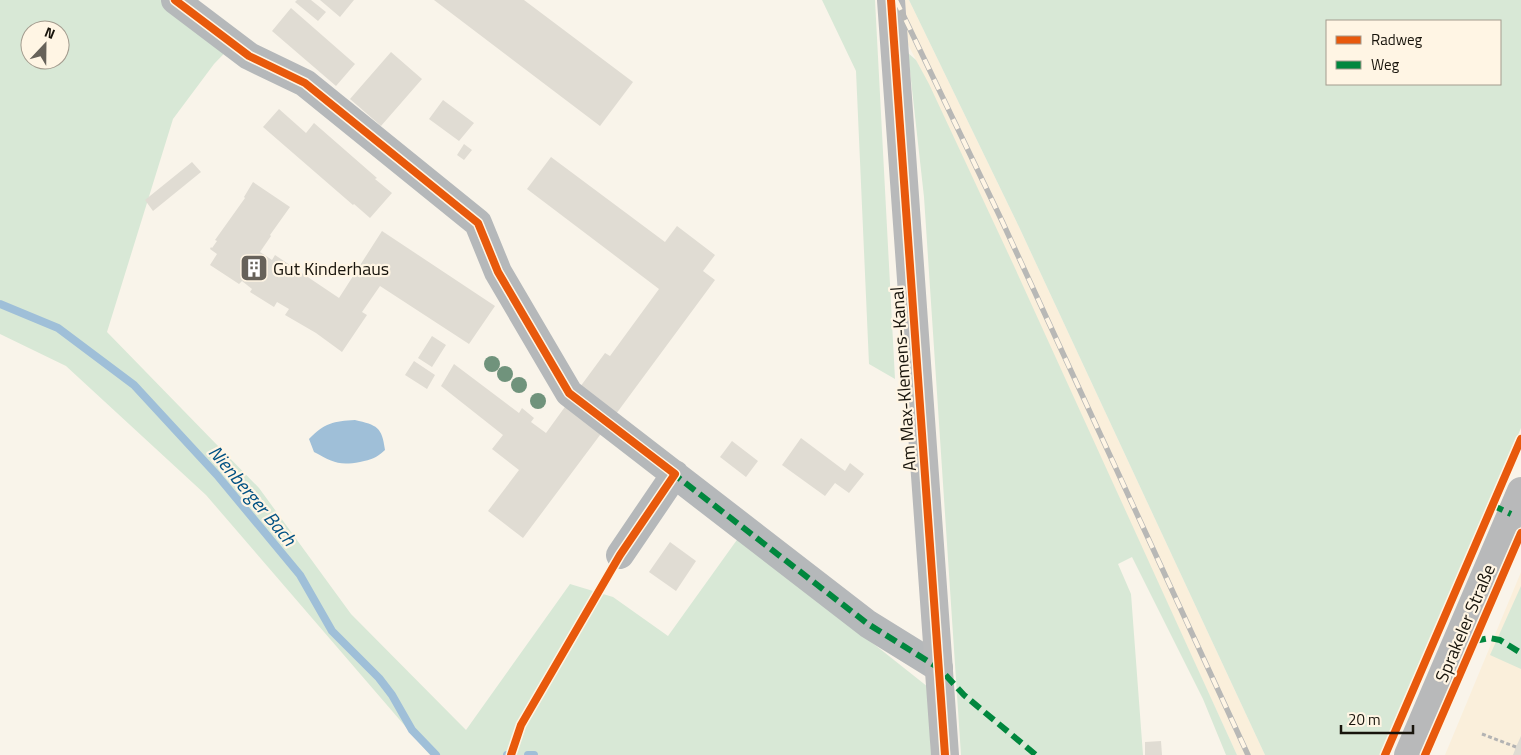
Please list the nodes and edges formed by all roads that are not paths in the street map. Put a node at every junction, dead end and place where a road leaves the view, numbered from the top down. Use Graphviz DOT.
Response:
graph roads {
  1 [pos="175,0"];
  2 [pos="892,0"];
  3 [pos="675,474"];
  4 [pos="1521,491"];
  5 [pos="620,555"];
  6 [pos="939,668"];
  7 [pos="945,755"];
  8 [pos="1408,755"];
  1 -- 3 [label="street"];
  2 -- 6 [label="main road, Am Max-Klemens-Kanal"];
  3 -- 5 [label="street"];
  3 -- 6 [label="street"];
  4 -- 8 [label="main road, Sprakeler Straße"];
  6 -- 7 [label="main road, Am Max-Klemens-Kanal"];
}
